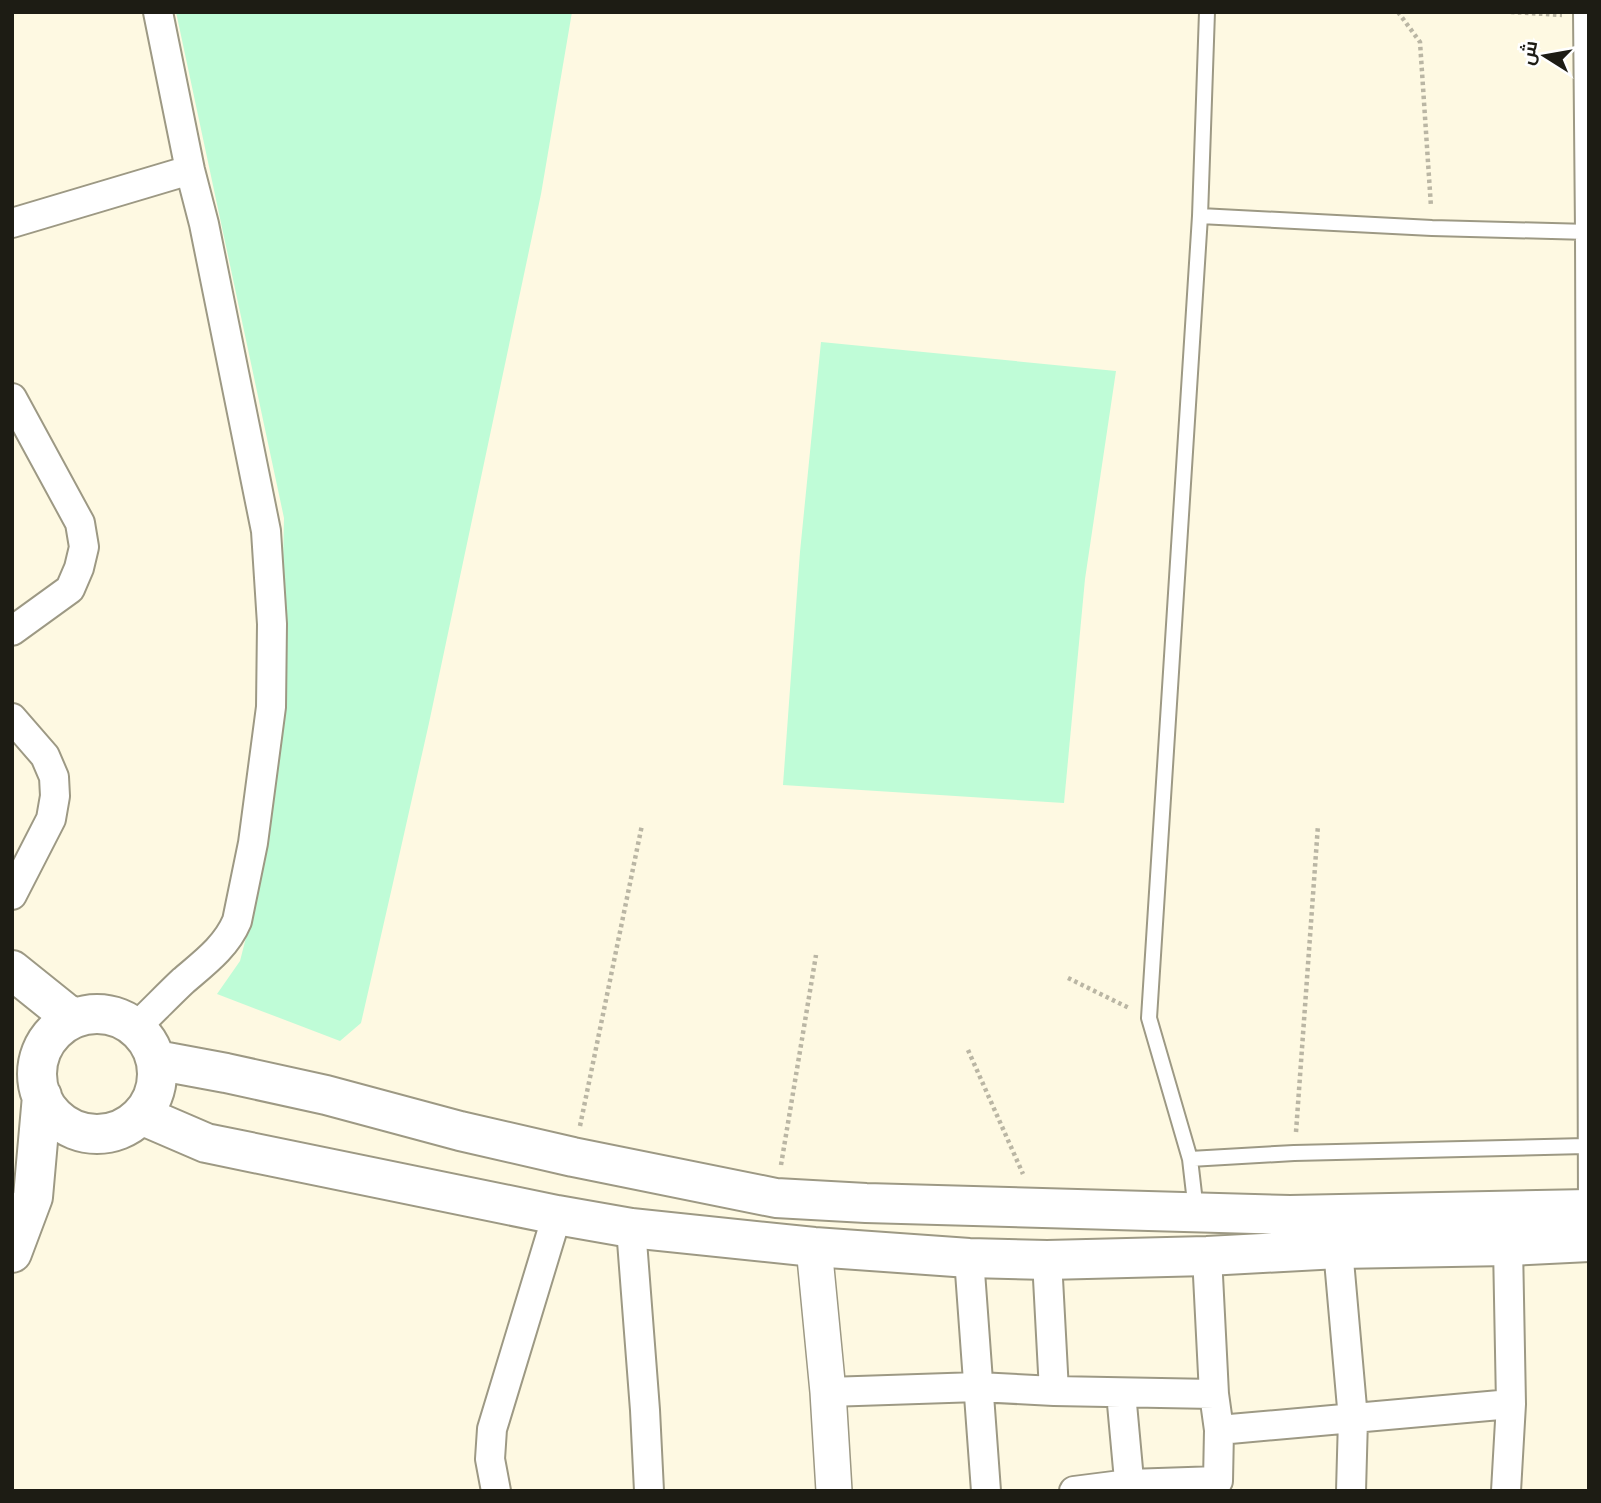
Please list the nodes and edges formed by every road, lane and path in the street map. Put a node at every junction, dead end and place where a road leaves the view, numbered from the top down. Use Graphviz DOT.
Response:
graph roads {
  1 [pos="158,12"];
  2 [pos="1207,12"];
  3 [pos="1398,12"];
  4 [pos="1511,12"];
  5 [pos="1581,14"];
  6 [pos="190,170"];
  7 [pos="1200,216"];
  8 [pos="12,223"];
  9 [pos="1432,228"];
  10 [pos="1586,232"];
  11 [pos="12,398"];
  12 [pos="12,631"];
  13 [pos="12,718"];
  14 [pos="642,825"];
  15 [pos="1318,825"];
  16 [pos="12,895"];
  17 [pos="816,955"];
  18 [pos="12,970"];
  19 [pos="1068,978"];
  20 [pos="1149,1018"];
  21 [pos="72,1019"];
  22 [pos="136,1027"];
  23 [pos="968,1050"];
  24 [pos="156,1060"];
  25 [pos="31,1080"];
  26 [pos="141,1115"];
  27 [pos="86,1133"];
  28 [pos="1585,1146"];
  29 [pos="1294,1153"];
  30 [pos="573,1157"];
  31 [pos="1190,1159"];
  32 [pos="33,1197"];
  33 [pos="776,1198"];
  34 [pos="1039,1208"];
  35 [pos="1196,1213"];
  36 [pos="557,1215"];
  37 [pos="1588,1220"];
  38 [pos="631,1228"];
  39 [pos="1508,1246"];
  40 [pos="814,1247"];
  41 [pos="1338,1249"];
  42 [pos="12,1254"];
  43 [pos="1208,1256"];
  44 [pos="969,1258"];
  45 [pos="1047,1260"];
  46 [pos="978,1387"];
  47 [pos="1054,1391"];
  48 [pos="828,1392"];
  49 [pos="1121,1393"];
  50 [pos="1214,1394"];
  51 [pos="1511,1404"];
  52 [pos="1353,1419"];
  53 [pos="1219,1430"];
  54 [pos="1219,1486"];
  55 [pos="1130,1488"];
  56 [pos="496,1491"];
  57 [pos="649,1491"];
  58 [pos="835,1491"];
  59 [pos="986,1491"];
  60 [pos="1074,1491"];
  61 [pos="1351,1491"];
  62 [pos="1506,1491"];
  1 -- 6 [label="street"];
  2 -- 7 [label="lane"];
  3 -- 9 [label="path"];
  4 -- 5 [label="path"];
  5 -- 10 [label="lane"];
  6 -- 8 [label="street"];
  6 -- 22 [label="street"];
  7 -- 9 [label="lane"];
  7 -- 20 [label="lane"];
  9 -- 10 [label="lane"];
  10 -- 28 [label="lane"];
  11 -- 12 [label="street"];
  13 -- 16 [label="street"];
  14 -- 30 [label="path"];
  15 -- 29 [label="path"];
  17 -- 33 [label="path"];
  18 -- 21 [label="main road"];
  19 -- 20 [label="path"];
  20 -- 31 [label="lane"];
  21 -- 22 [label="main road"];
  21 -- 25 [label="main road"];
  22 -- 24 [label="main road"];
  23 -- 34 [label="path"];
  24 -- 26 [label="main road"];
  24 -- 30 [label="main road"];
  25 -- 27 [label="main road"];
  25 -- 32 [label="main road"];
  26 -- 27 [label="main road"];
  26 -- 36 [label="main road"];
  27 -- 32 [label="main road"];
  28 -- 29 [label="lane"];
  28 -- 37 [label="lane"];
  29 -- 31 [label="lane"];
  30 -- 33 [label="main road"];
  31 -- 35 [label="lane"];
  32 -- 42 [label="main road"];
  33 -- 34 [label="main road"];
  34 -- 35 [label="main road"];
  35 -- 37 [label="main road"];
  36 -- 38 [label="main road"];
  36 -- 56 [label="street"];
  37 -- 39 [label="main road"];
  38 -- 40 [label="main road"];
  38 -- 57 [label="street"];
  39 -- 41 [label="main road"];
  39 -- 51 [label="street"];
  40 -- 44 [label="main road"];
  40 -- 48 [label="street"];
  41 -- 43 [label="main road"];
  41 -- 52 [label="street"];
  43 -- 45 [label="main road"];
  43 -- 50 [label="street"];
  44 -- 45 [label="main road"];
  44 -- 46 [label="street"];
  45 -- 47 [label="street"];
  46 -- 47 [label="street"];
  46 -- 48 [label="street"];
  46 -- 59 [label="street"];
  47 -- 49 [label="street"];
  48 -- 58 [label="street"];
  49 -- 50 [label="street"];
  49 -- 55 [label="street"];
  50 -- 53 [label="street"];
  51 -- 52 [label="street"];
  51 -- 62 [label="street"];
  52 -- 53 [label="street"];
  52 -- 61 [label="street"];
  53 -- 54 [label="street"];
  54 -- 55 [label="street"];
  55 -- 60 [label="street"];
}
